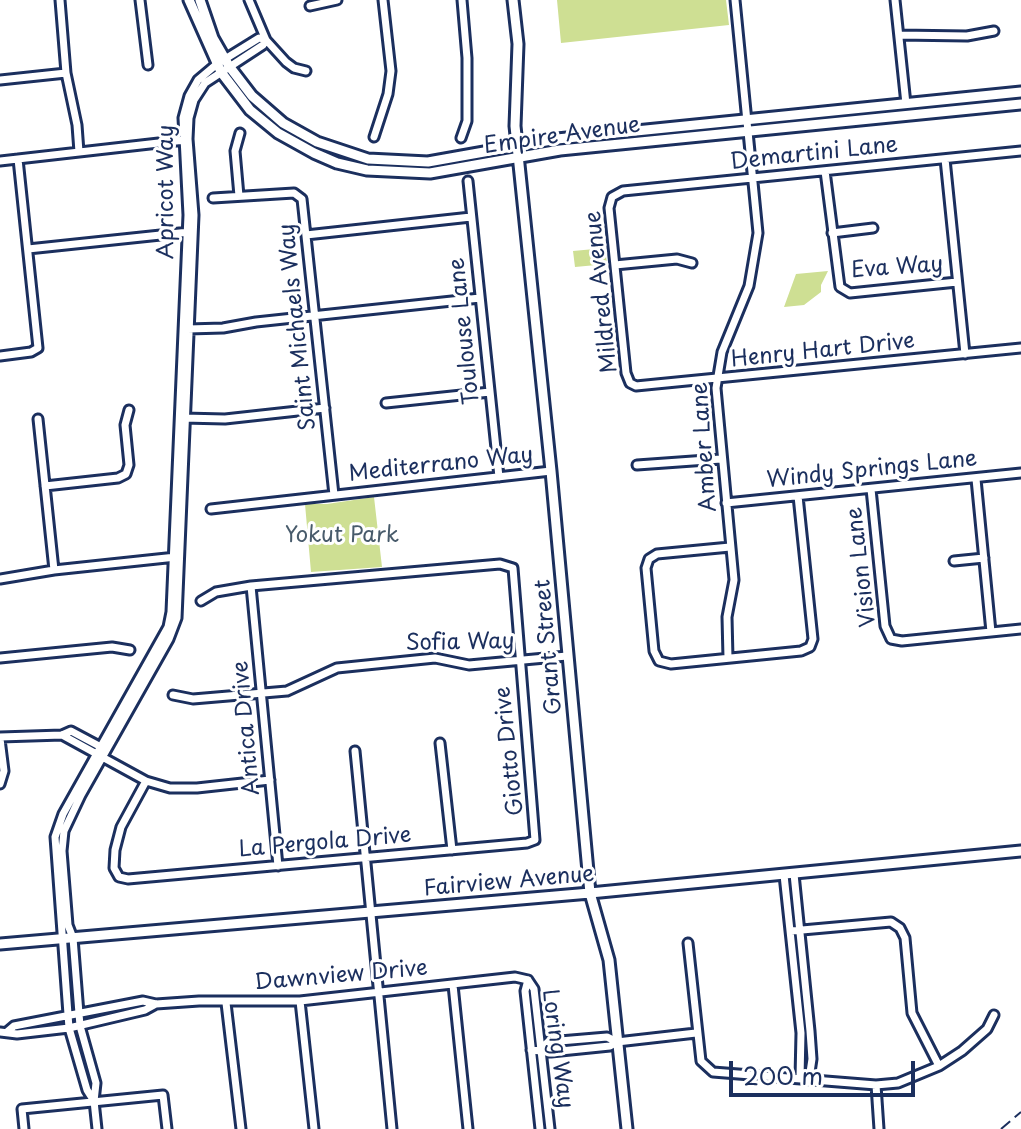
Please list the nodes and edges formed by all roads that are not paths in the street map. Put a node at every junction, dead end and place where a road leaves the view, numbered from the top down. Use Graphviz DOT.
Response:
graph roads {
  1 [pos="60,0"];
  2 [pos="140,0"];
  3 [pos="189,0"];
  4 [pos="200,0"];
  5 [pos="249,0"];
  6 [pos="337,0"];
  7 [pos="383,0"];
  8 [pos="462,0"];
  9 [pos="513,0"];
  10 [pos="735,0"];
  11 [pos="895,0"];
  12 [pos="310,6"];
  13 [pos="994,31"];
  14 [pos="899,35"];
  15 [pos="266,40"];
  16 [pos="148,65"];
  17 [pos="223,65"];
  18 [pos="306,71"];
  19 [pos="66,73"];
  20 [pos="0,80"];
  21 [pos="1021,92"];
  22 [pos="1021,103"];
  23 [pos="906,104"];
  24 [pos="747,120"];
  25 [pos="748,132"];
  26 [pos="240,133"];
  27 [pos="374,137"];
  28 [pos="461,138"];
  29 [pos="185,140"];
  30 [pos="519,147"];
  31 [pos="1021,151"];
  32 [pos="79,152"];
  33 [pos="520,158"];
  34 [pos="18,159"];
  35 [pos="945,159"];
  36 [pos="0,161"];
  37 [pos="825,171"];
  38 [pos="752,178"];
  39 [pos="468,181"];
  40 [pos="239,196"];
  41 [pos="612,197"];
  42 [pos="213,198"];
  43 [pos="471,217"];
  44 [pos="873,228"];
  45 [pos="190,232"];
  46 [pos="832,233"];
  47 [pos="306,235"];
  48 [pos="28,249"];
  49 [pos="692,263"];
  50 [pos="615,265"];
  51 [pos="957,282"];
  52 [pos="480,298"];
  53 [pos="315,316"];
  54 [pos="186,329"];
  55 [pos="1021,348"];
  56 [pos="965,354"];
  57 [pos="0,356"];
  58 [pos="717,380"];
  59 [pos="630,383"];
  60 [pos="490,392"];
  61 [pos="386,403"];
  62 [pos="325,408"];
  63 [pos="129,410"];
  64 [pos="182,418"];
  65 [pos="38,419"];
  66 [pos="721,459"];
  67 [pos="637,465"];
  68 [pos="551,471"];
  69 [pos="1021,473"];
  70 [pos="499,477"];
  71 [pos="976,479"];
  72 [pos="45,486"];
  73 [pos="871,489"];
  74 [pos="334,495"];
  75 [pos="798,496"];
  76 [pos="726,503"];
  77 [pos="211,509"];
  78 [pos="730,547"];
  79 [pos="176,557"];
  80 [pos="984,558"];
  81 [pos="954,561"];
  82 [pos="54,570"];
  83 [pos="0,579"];
  84 [pos="251,586"];
  85 [pos="201,601"];
  86 [pos="1021,629"];
  87 [pos="991,632"];
  88 [pos="130,650"];
  89 [pos="567,656"];
  90 [pos="0,658"];
  91 [pos="728,658"];
  92 [pos="519,661"];
  93 [pos="263,693"];
  94 [pos="173,695"];
  95 [pos="0,738"];
  96 [pos="440,743"];
  97 [pos="355,751"];
  98 [pos="100,752"];
  99 [pos="270,780"];
  100 [pos="146,781"];
  101 [pos="0,784"];
  102 [pos="535,840"];
  103 [pos="452,850"];
  104 [pos="1021,851"];
  105 [pos="364,858"];
  106 [pos="278,866"];
  107 [pos="789,875"];
  108 [pos="590,893"];
  109 [pos="369,913"];
  110 [pos="800,930"];
  111 [pos="791,931"];
  112 [pos="68,939"];
  113 [pos="688,943"];
  114 [pos="0,944"];
  115 [pos="528,980"];
  116 [pos="453,985"];
  117 [pos="377,992"];
  118 [pos="300,1001"];
  119 [pos="226,1003"];
  120 [pos="156,1004"];
  121 [pos="79,1015"];
  122 [pos="994,1015"];
  123 [pos="68,1017"];
  124 [pos="80,1026"];
  125 [pos="69,1028"];
  126 [pos="4,1032"];
  127 [pos="696,1033"];
  128 [pos="617,1042"];
  129 [pos="541,1049"];
  130 [pos="531,1050"];
  131 [pos="939,1066"];
  132 [pos="800,1078"];
  133 [pos="809,1079"];
  134 [pos="876,1085"];
  135 [pos="94,1101"];
  136 [pos="24,1129"];
  137 [pos="97,1129"];
  138 [pos="167,1129"];
  139 [pos="241,1129"];
  140 [pos="314,1129"];
  141 [pos="392,1129"];
  142 [pos="468,1129"];
  143 [pos="540,1129"];
  144 [pos="550,1129"];
  145 [pos="627,1129"];
  146 [pos="879,1129"];
  1 -- 19 [label="street"];
  2 -- 16 [label="street"];
  3 -- 17 [label="street, Empire Avenue"];
  4 -- 17 [label="street, Empire Avenue"];
  5 -- 15 [label="street"];
  6 -- 12 [label="street"];
  7 -- 27 [label="street"];
  8 -- 28 [label="street"];
  9 -- 30 [label="street"];
  10 -- 24 [label="street, Amber Lane"];
  11 -- 14 [label="street"];
  13 -- 14 [label="street"];
  14 -- 23 [label="street"];
  15 -- 17 [label="street, Apricot Way"];
  15 -- 18 [label="street"];
  17 -- 29 [label="street, Apricot Way"];
  17 -- 30 [label="street, Empire Avenue"];
  17 -- 33 [label="street, Empire Avenue"];
  19 -- 20 [label="street"];
  19 -- 32 [label="street"];
  21 -- 22 [label="street"];
  21 -- 23 [label="street, Empire Avenue"];
  22 -- 25 [label="street, Empire Avenue"];
  23 -- 24 [label="street, Empire Avenue"];
  24 -- 25 [label="street, Amber Lane"];
  24 -- 30 [label="street, Empire Avenue"];
  25 -- 33 [label="street, Empire Avenue"];
  25 -- 38 [label="street, Amber Lane"];
  26 -- 40 [label="street"];
  29 -- 32 [label="street"];
  29 -- 45 [label="street, Apricot Way"];
  30 -- 33 [label="street, Grant Street"];
  31 -- 35 [label="street, Demartini Lane"];
  32 -- 34 [label="street"];
  33 -- 68 [label="street, Grant Street"];
  34 -- 36 [label="street"];
  34 -- 48 [label="street"];
  35 -- 37 [label="street, Demartini Lane"];
  35 -- 51 [label="street"];
  37 -- 38 [label="street, Demartini Lane"];
  37 -- 46 [label="street"];
  38 -- 41 [label="street, Demartini Lane"];
  38 -- 58 [label="street, Amber Lane"];
  39 -- 43 [label="street, Toulouse Lane"];
  40 -- 42 [label="street, Saint Michaels Way"];
  40 -- 47 [label="street, Saint Michaels Way"];
  41 -- 50 [label="street, Mildred Avenue"];
  43 -- 47 [label="street"];
  43 -- 52 [label="street, Toulouse Lane"];
  44 -- 46 [label="street"];
  45 -- 48 [label="street"];
  45 -- 54 [label="street, Apricot Way"];
  46 -- 51 [label="street, Eva Way"];
  47 -- 53 [label="street, Saint Michaels Way"];
  48 -- 57 [label="street"];
  49 -- 50 [label="street"];
  50 -- 59 [label="street, Mildred Avenue"];
  51 -- 56 [label="street"];
  52 -- 53 [label="street"];
  52 -- 60 [label="street, Toulouse Lane"];
  53 -- 54 [label="street"];
  53 -- 62 [label="street, Saint Michaels Way"];
  54 -- 64 [label="street, Apricot Way"];
  55 -- 56 [label="street, Henry Hart Drive"];
  56 -- 58 [label="street, Henry Hart Drive"];
  58 -- 59 [label="street, Henry Hart Drive"];
  58 -- 66 [label="street, Amber Lane"];
  60 -- 61 [label="street"];
  60 -- 70 [label="street, Toulouse Lane"];
  62 -- 64 [label="street"];
  62 -- 74 [label="street, Saint Michaels Way"];
  63 -- 72 [label="street"];
  64 -- 79 [label="street, Apricot Way"];
  65 -- 72 [label="street"];
  66 -- 67 [label="street"];
  66 -- 76 [label="street, Amber Lane"];
  68 -- 70 [label="street, Mediterrano Way"];
  68 -- 89 [label="street, Grant Street"];
  69 -- 71 [label="street, Windy Springs Lane"];
  70 -- 74 [label="street, Mediterrano Way"];
  71 -- 73 [label="street, Windy Springs Lane"];
  71 -- 80 [label="street"];
  72 -- 82 [label="street"];
  73 -- 75 [label="street, Windy Springs Lane"];
  73 -- 87 [label="street, Vision Lane"];
  74 -- 77 [label="street, Mediterrano Way"];
  75 -- 76 [label="street, Windy Springs Lane"];
  75 -- 91 [label="street"];
  76 -- 78 [label="street, Amber Lane"];
  78 -- 91 [label="street, Amber Lane"];
  78 -- 91 [label="street"];
  79 -- 82 [label="street"];
  79 -- 98 [label="street, Apricot Way"];
  80 -- 81 [label="street"];
  80 -- 87 [label="street"];
  82 -- 83 [label="street"];
  84 -- 85 [label="street"];
  84 -- 92 [label="street, Giotto Drive"];
  84 -- 93 [label="street, Antica Drive"];
  86 -- 87 [label="street"];
  88 -- 90 [label="street"];
  89 -- 92 [label="street, Sofia Way"];
  89 -- 108 [label="street, Grant Street"];
  92 -- 93 [label="street, Sofia Way"];
  92 -- 102 [label="street, Giotto Drive"];
  93 -- 94 [label="street, Sofia Way"];
  93 -- 99 [label="street, Antica Drive"];
  95 -- 98 [label="street"];
  95 -- 101 [label="street"];
  96 -- 103 [label="street"];
  97 -- 105 [label="street"];
  98 -- 100 [label="street"];
  98 -- 112 [label="street, Apricot Way"];
  99 -- 100 [label="street"];
  99 -- 106 [label="street, Antica Drive"];
  100 -- 106 [label="street, La Pergola Drive"];
  102 -- 103 [label="street, La Pergola Drive"];
  103 -- 105 [label="street, La Pergola Drive"];
  104 -- 107 [label="street, Fairview Avenue"];
  105 -- 106 [label="street, La Pergola Drive"];
  105 -- 109 [label="street"];
  107 -- 108 [label="street, Fairview Avenue"];
  107 -- 110 [label="street"];
  107 -- 111 [label="street"];
  108 -- 109 [label="street, Fairview Avenue"];
  108 -- 128 [label="street, Grant Street"];
  109 -- 112 [label="street, Fairview Avenue"];
  109 -- 117 [label="street"];
  110 -- 111 [label="street"];
  110 -- 131 [label="street"];
  110 -- 133 [label="street"];
  111 -- 132 [label="street"];
  112 -- 114 [label="street, Fairview Avenue"];
  112 -- 121 [label="street"];
  112 -- 123 [label="street"];
  113 -- 127 [label="street"];
  115 -- 116 [label="street, Dawnview Drive"];
  115 -- 129 [label="street, Loring Way"];
  115 -- 130 [label="street, Loring Way"];
  116 -- 117 [label="street, Dawnview Drive"];
  116 -- 142 [label="street"];
  117 -- 118 [label="street, Dawnview Drive"];
  117 -- 141 [label="street"];
  118 -- 119 [label="street, Dawnview Drive"];
  118 -- 140 [label="street"];
  119 -- 120 [label="street, Dawnview Drive"];
  119 -- 139 [label="street"];
  120 -- 121 [label="street, Dawnview Drive"];
  120 -- 124 [label="street, Dawnview Drive"];
  121 -- 123 [label="street, Dawnview Drive"];
  121 -- 124 [label="street"];
  122 -- 131 [label="street"];
  123 -- 125 [label="street"];
  123 -- 126 [label="street, Dawnview Drive"];
  124 -- 125 [label="street, Dawnview Drive"];
  124 -- 135 [label="street"];
  125 -- 126 [label="street, Dawnview Drive"];
  125 -- 135 [label="street"];
  127 -- 128 [label="street"];
  127 -- 132 [label="street"];
  128 -- 129 [label="street"];
  128 -- 145 [label="street, Grant Street"];
  129 -- 130 [label="street"];
  129 -- 144 [label="street, Loring Way"];
  130 -- 143 [label="street, Loring Way"];
  131 -- 134 [label="street"];
  132 -- 133 [label="street"];
  133 -- 134 [label="street"];
  134 -- 146 [label="street"];
  135 -- 136 [label="street"];
  135 -- 137 [label="street"];
  135 -- 138 [label="street"];
}
